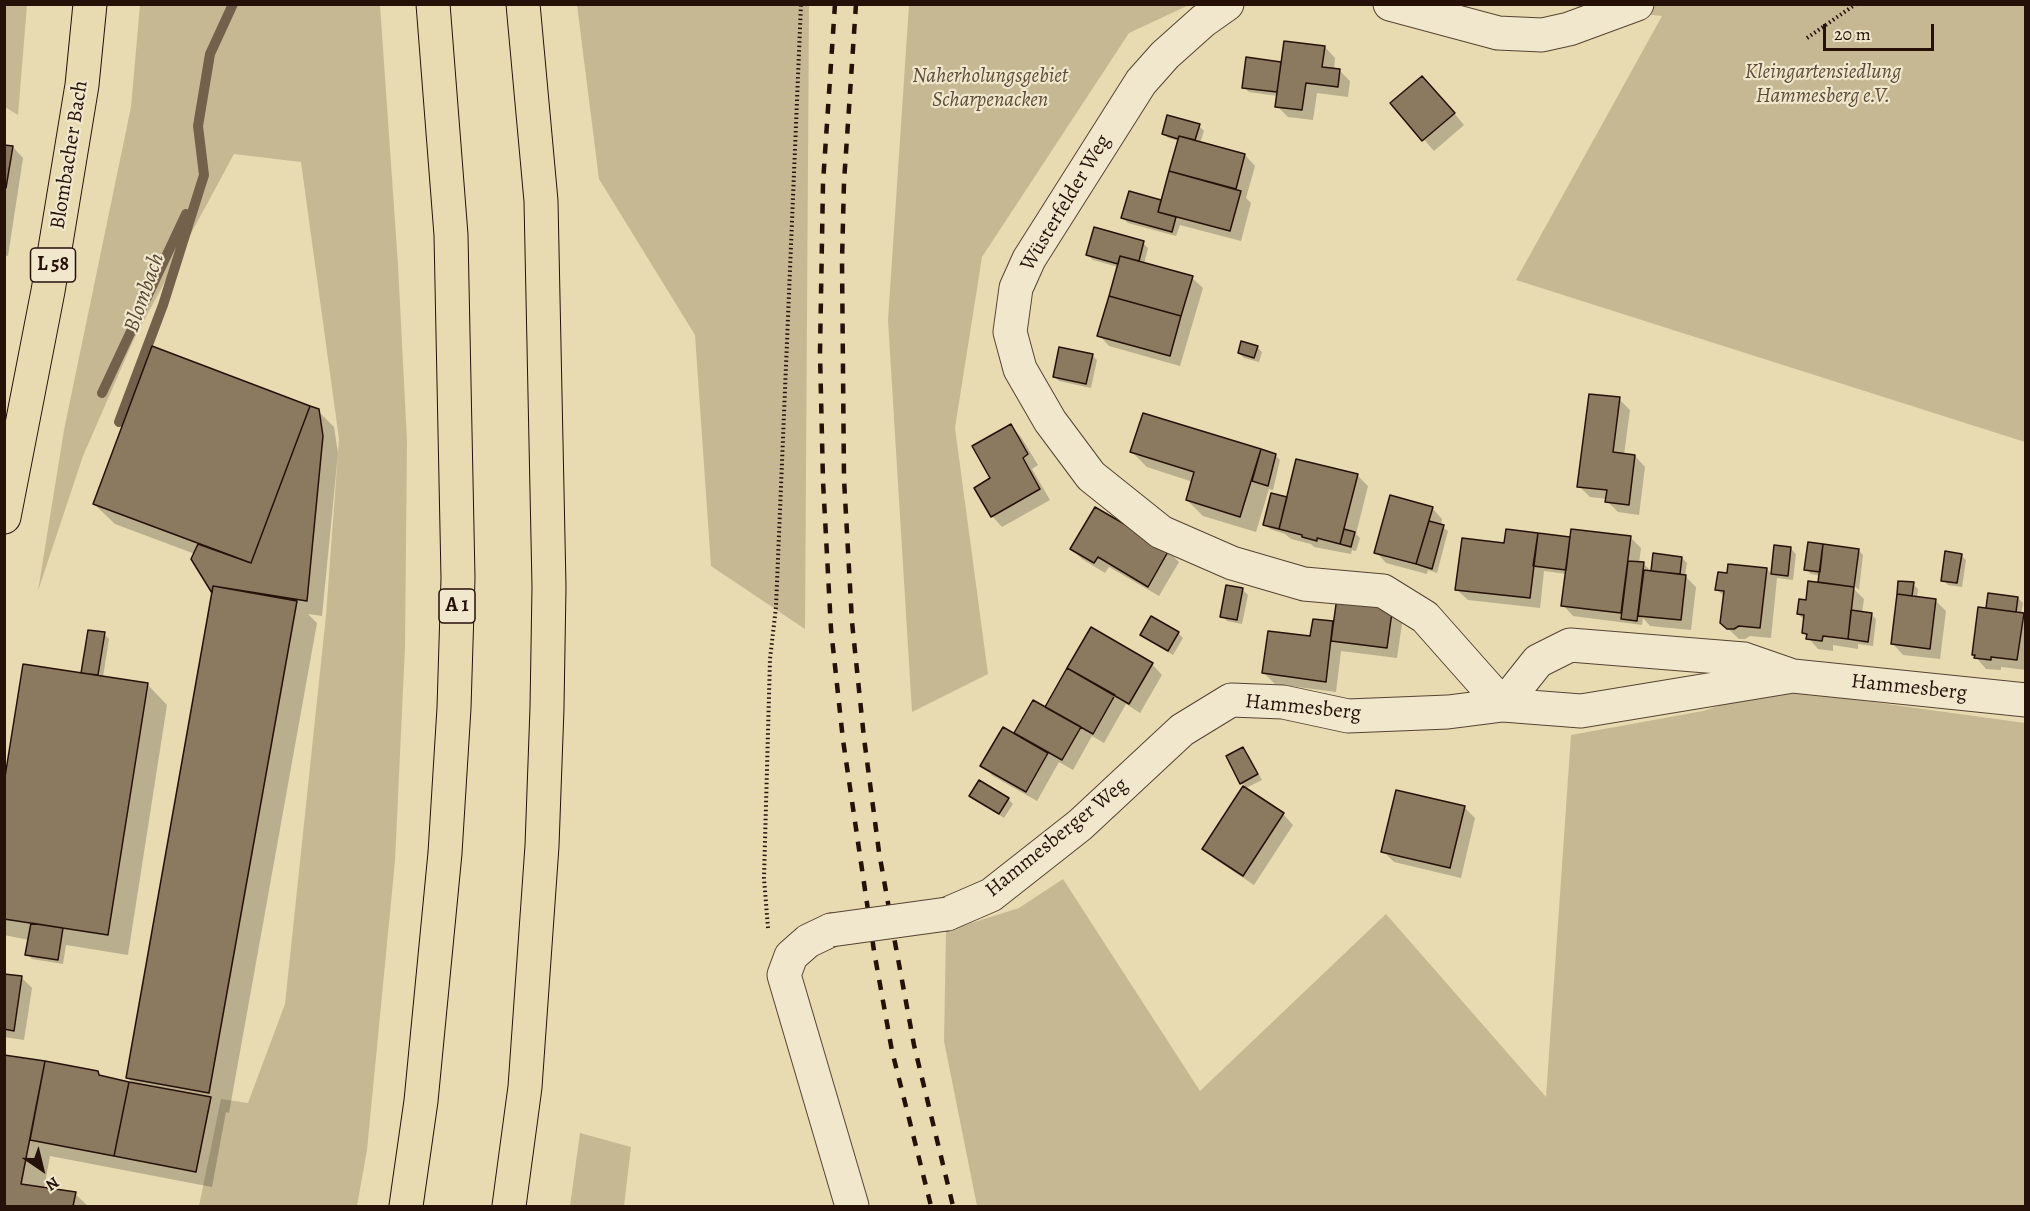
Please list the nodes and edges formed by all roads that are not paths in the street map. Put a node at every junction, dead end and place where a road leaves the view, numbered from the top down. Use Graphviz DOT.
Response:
graph roads {
  1 [pos="90,4"];
  2 [pos="433,4"];
  3 [pos="523,4"];
  4 [pos="1227,4"];
  5 [pos="1390,4"];
  6 [pos="1636,4"];
  7 [pos="4,517"];
  8 [pos="1793,676"];
  9 [pos="2025,700"];
  10 [pos="1503,705"];
  11 [pos="1182,730"];
  12 [pos="406,1206"];
  13 [pos="509,1206"];
  14 [pos="852,1206"];
  1 -- 7 [label="main road, Blombacher Bach / L 58"];
  2 -- 12 [label="main road, A 1"];
  3 -- 13 [label="main road"];
  4 -- 10 [label="street, Wüsterfelder Weg"];
  5 -- 6 [label="street"];
  8 -- 9 [label="street, Hammesberg"];
  8 -- 10 [label="street, Hammesberg"];
  8 -- 10 [label="street, Hammesberg"];
  10 -- 11 [label="street, Hammesberg"];
  11 -- 14 [label="street, Hammesberger Weg, bridge"];
}
